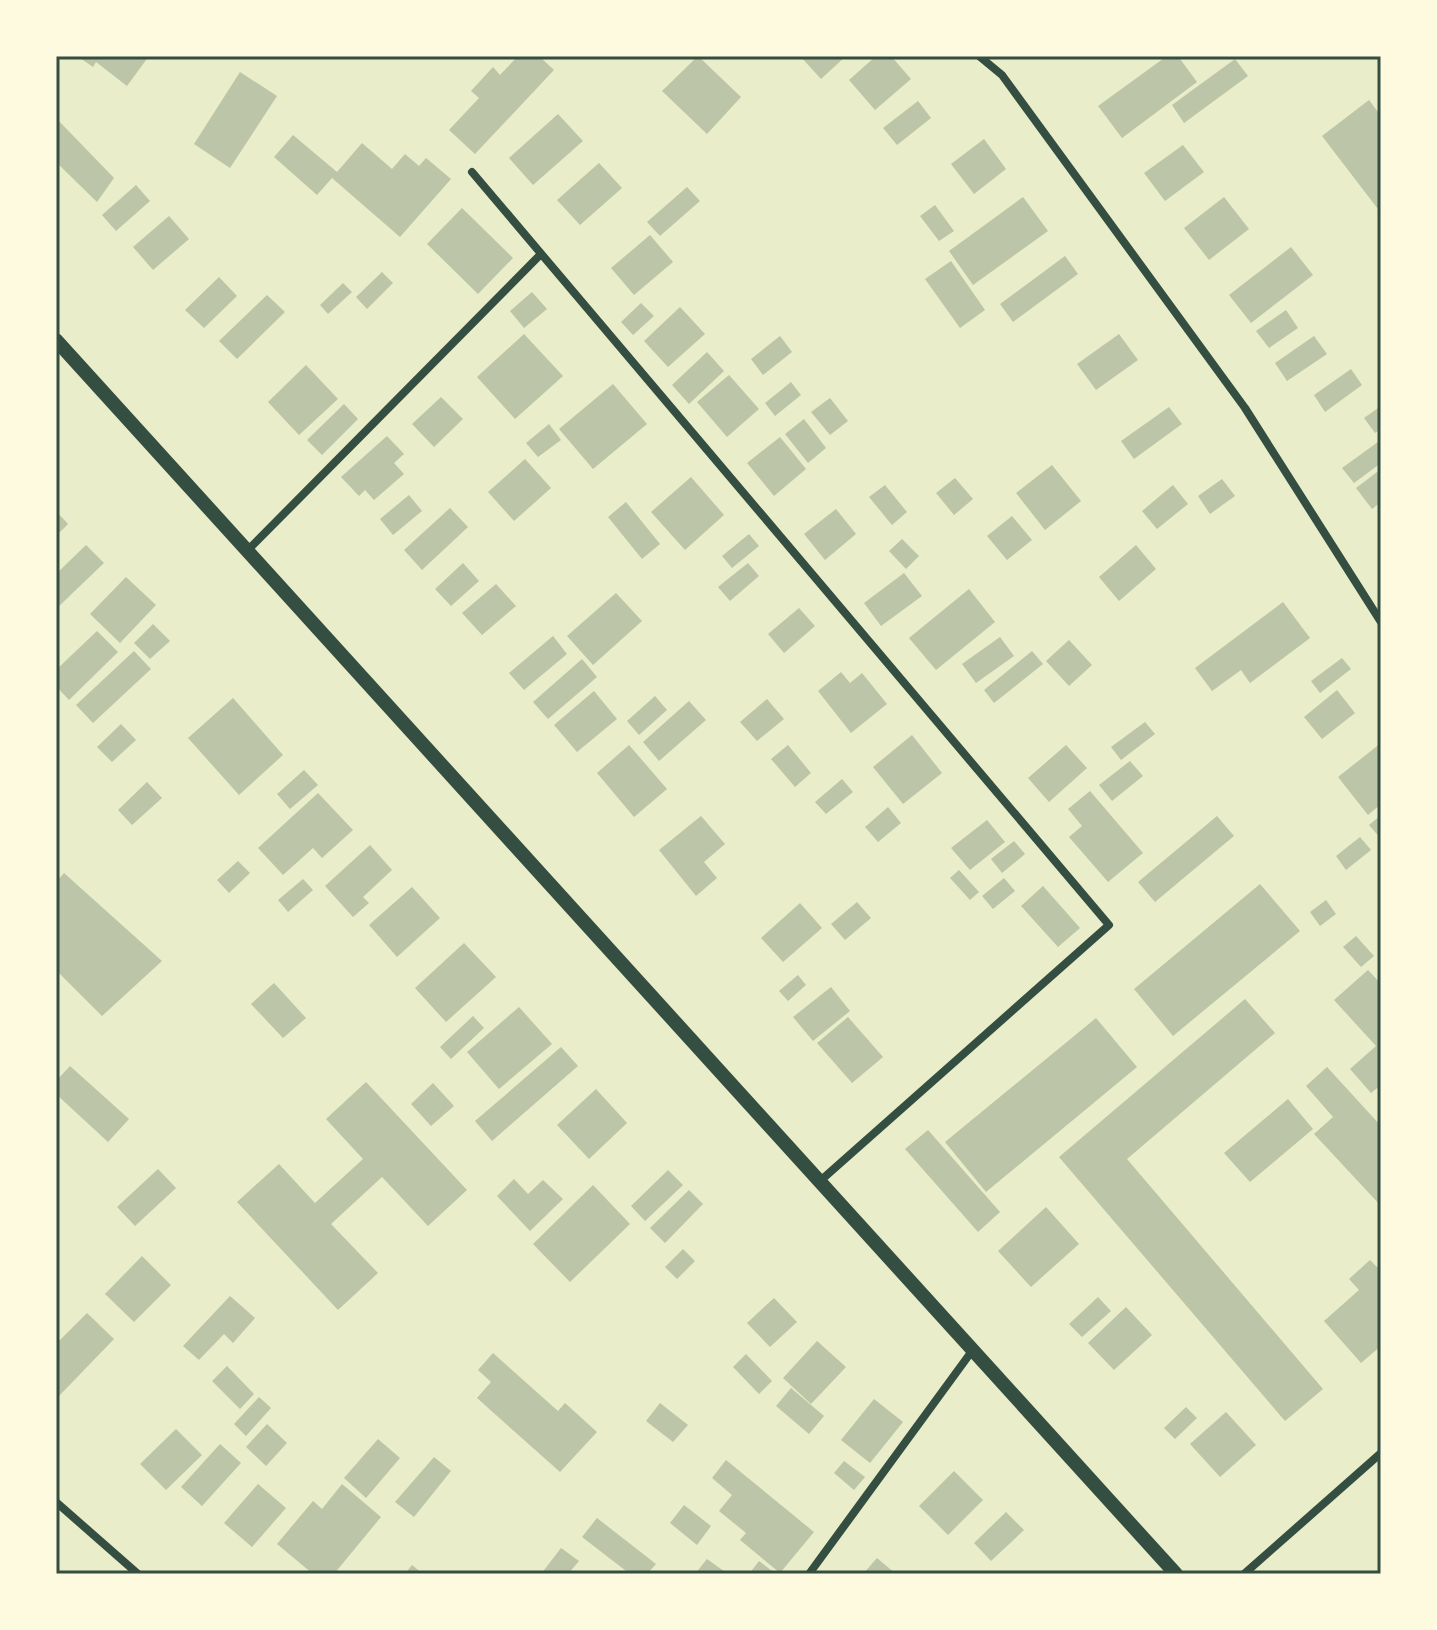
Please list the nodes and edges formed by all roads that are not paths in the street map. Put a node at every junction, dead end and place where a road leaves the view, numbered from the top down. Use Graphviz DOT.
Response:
graph roads {
  1 [pos="979,56"];
  2 [pos="472,172"];
  3 [pos="541,254"];
  4 [pos="56,340"];
  5 [pos="247,551"];
  6 [pos="1381,622"];
  7 [pos="819,1182"];
  8 [pos="972,1351"];
  9 [pos="1381,1453"];
  10 [pos="56,1502"];
  11 [pos="138,1574"];
  12 [pos="809,1574"];
  13 [pos="1176,1574"];
  14 [pos="1244,1574"];
  1 -- 6 [label="street"];
  2 -- 3 [label="street"];
  3 -- 5 [label="street"];
  3 -- 7 [label="street"];
  4 -- 5 [label="street"];
  5 -- 7 [label="street"];
  7 -- 8 [label="street"];
  8 -- 12 [label="street"];
  8 -- 13 [label="street"];
  9 -- 14 [label="street"];
  10 -- 11 [label="street"];
}
